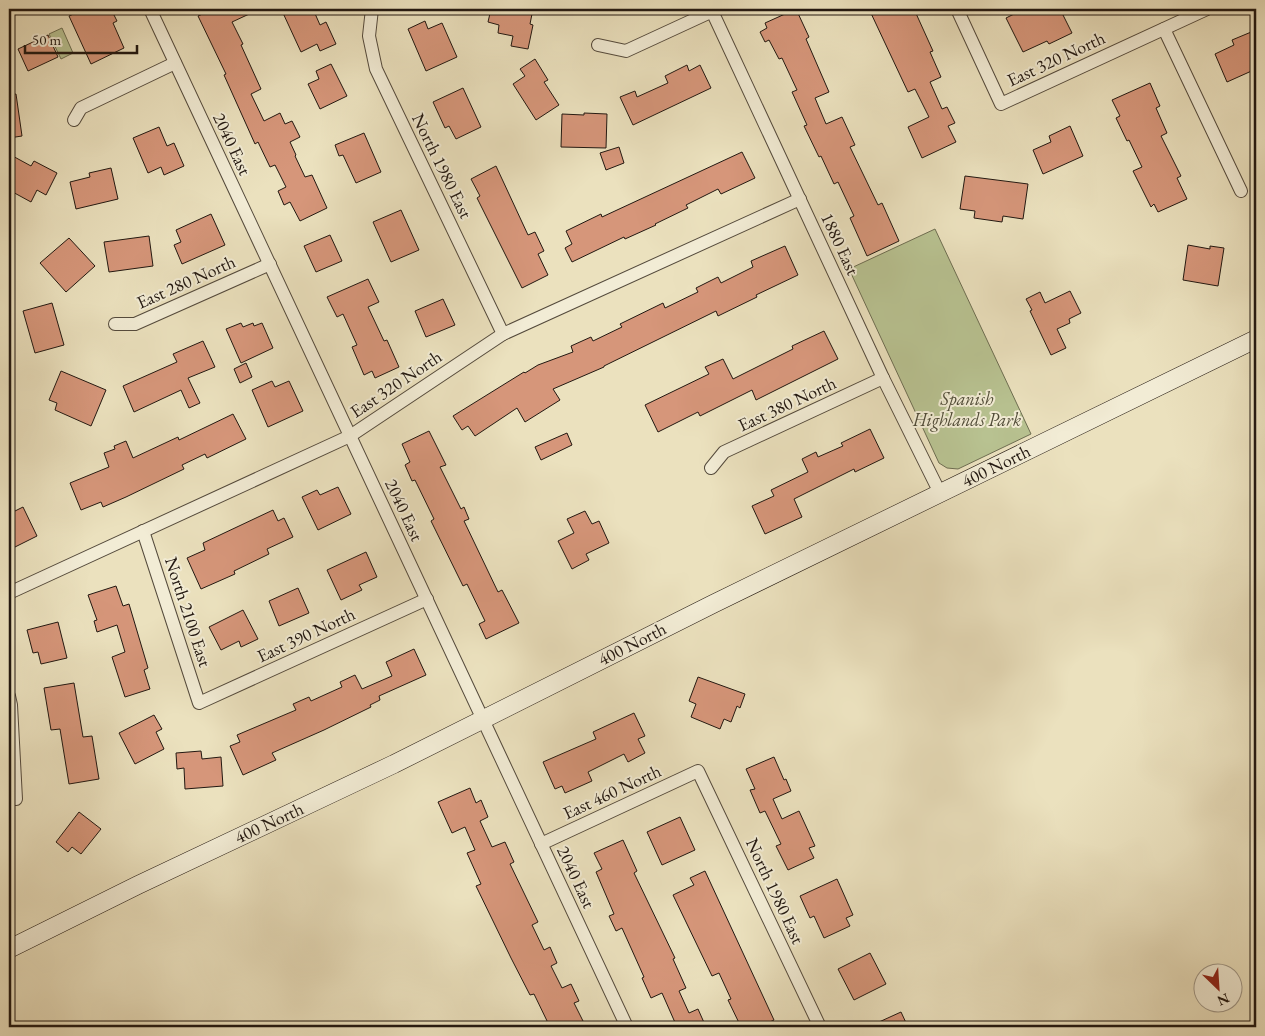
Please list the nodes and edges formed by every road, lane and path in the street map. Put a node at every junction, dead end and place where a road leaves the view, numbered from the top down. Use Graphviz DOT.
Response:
graph roads {
  1 [pos="150,9"];
  2 [pos="372,9"];
  3 [pos="957,9"];
  4 [pos="1207,9"];
  5 [pos="714,10"];
  6 [pos="1164,29"];
  7 [pos="598,45"];
  8 [pos="175,63"];
  9 [pos="74,120"];
  10 [pos="1241,191"];
  11 [pos="800,199"];
  12 [pos="270,264"];
  13 [pos="115,324"];
  14 [pos="503,334"];
  15 [pos="1256,339"];
  16 [pos="883,378"];
  17 [pos="350,436"];
  18 [pos="712,468"];
  19 [pos="940,494"];
  20 [pos="143,531"];
  21 [pos="9,593"];
  22 [pos="426,599"];
  23 [pos="9,696"];
  24 [pos="199,703"];
  25 [pos="482,718"];
  26 [pos="698,771"];
  27 [pos="16,799"];
  28 [pos="541,844"];
  29 [pos="9,949"];
  30 [pos="627,1027"];
  31 [pos="820,1027"];
  1 -- 8 [label="street, 2040 East"];
  2 -- 14 [label="street, North 1980 East"];
  3 -- 6 [label="street, East 320 North"];
  4 -- 6 [label="street, East 320 North"];
  5 -- 7 [label="street"];
  5 -- 11 [label="street, 1880 East"];
  6 -- 10 [label="street"];
  8 -- 9 [label="street"];
  8 -- 12 [label="street, 2040 East"];
  11 -- 14 [label="street, East 320 North"];
  11 -- 16 [label="street, 1880 East"];
  12 -- 13 [label="street, East 280 North"];
  12 -- 17 [label="street, 2040 East"];
  14 -- 17 [label="street, East 320 North"];
  15 -- 19 [label="main road, 400 North"];
  16 -- 18 [label="street, East 380 North"];
  16 -- 19 [label="street, 1880 East"];
  17 -- 20 [label="street, East 320 North"];
  17 -- 22 [label="street, 2040 East"];
  19 -- 25 [label="main road, 400 North"];
  20 -- 21 [label="street, East 320 North"];
  20 -- 24 [label="street, North 2100 East"];
  22 -- 24 [label="street, East 390 North"];
  22 -- 25 [label="street, 2040 East"];
  23 -- 27 [label="street"];
  25 -- 28 [label="street, 2040 East"];
  25 -- 29 [label="main road, 400 North"];
  26 -- 28 [label="street, East 460 North"];
  26 -- 31 [label="street, North 1980 East"];
  28 -- 30 [label="street, 2040 East"];
}
